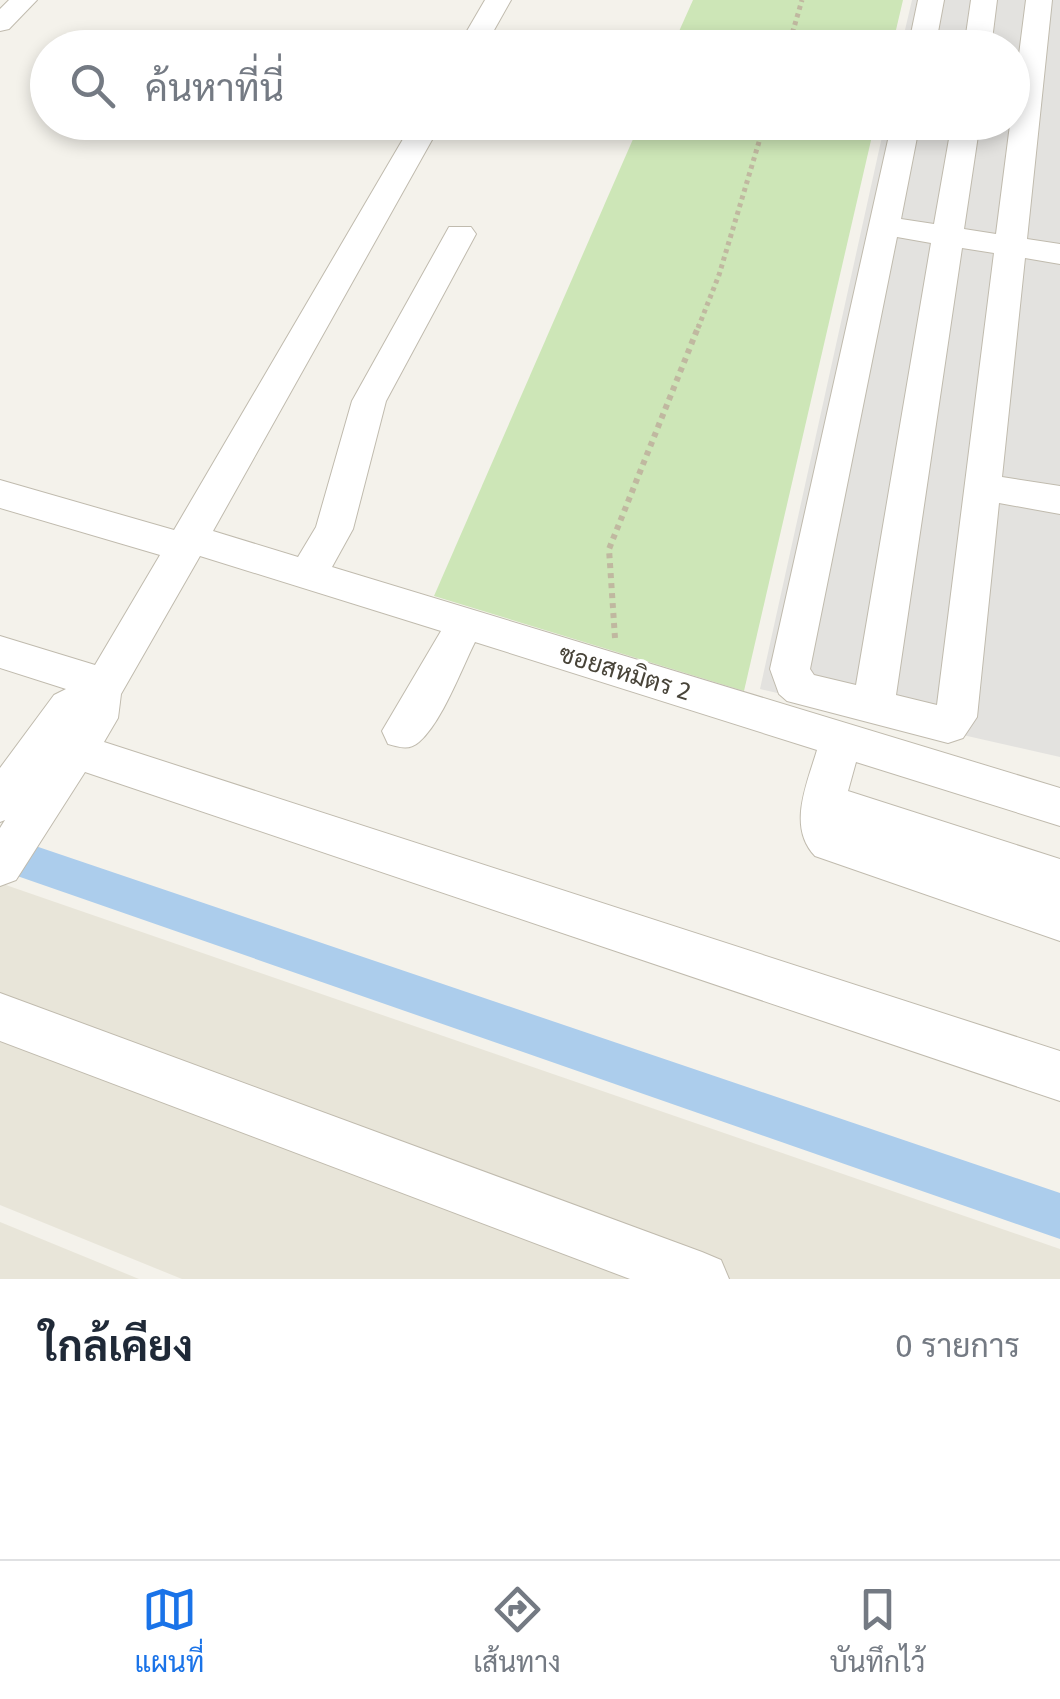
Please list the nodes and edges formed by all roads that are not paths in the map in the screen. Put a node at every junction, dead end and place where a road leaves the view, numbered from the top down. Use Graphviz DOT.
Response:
graph roads {
  1 [pos="24,0"];
  2 [pos="498,0"];
  3 [pos="931,0"];
  4 [pos="984,0"];
  5 [pos="1039,0"];
  6 [pos="0,23"];
  7 [pos="480,30"];
  8 [pos="925,30"];
  9 [pos="980,30"];
  10 [pos="1030,79"];
  11 [pos="418,140"];
  12 [pos="903,140"];
  13 [pos="963,140"];
  14 [pos="1023,140"];
  15 [pos="886,226"];
  16 [pos="460,234"];
  17 [pos="949,236"];
  18 [pos="1011,245"];
  19 [pos="1060,254"];
  20 [pos="983,486"];
  21 [pos="0,494"];
  22 [pos="1060,500"];
  23 [pos="188,543"];
  24 [pos="308,574"];
  25 [pos="465,622"];
  26 [pos="0,652"];
  27 [pos="103,689"];
  28 [pos="857,723"];
  29 [pos="403,731"];
  30 [pos="60,746"];
  31 [pos="23,790"];
  32 [pos="822,802"];
  33 [pos="1060,807"];
  34 [pos="0,866"];
  35 [pos="1060,880"];
  36 [pos="1060,919"];
  37 [pos="0,1017"];
  38 [pos="1060,1076"];
  39 [pos="702,1279"];
  1 -- 6 [label="street"];
  2 -- 7 [label="street"];
  3 -- 8 [label="street"];
  4 -- 9 [label="street"];
  5 -- 10 [label="street"];
  11 -- 23 [label="street"];
  12 -- 15 [label="street"];
  13 -- 17 [label="street"];
  14 -- 18 [label="street"];
  15 -- 17 [label="street"];
  15 -- 28 [label="street"];
  16 -- 24 [label="street"];
  17 -- 18 [label="street"];
  17 -- 28 [label="street"];
  18 -- 19 [label="street"];
  18 -- 20 [label="street"];
  20 -- 22 [label="street"];
  20 -- 28 [label="street"];
  21 -- 23 [label="street, ซอยสหมิตร 2"];
  23 -- 24 [label="street, ซอยสหมิตร 2"];
  23 -- 27 [label="street"];
  24 -- 25 [label="street, ซอยสหมิตร 2"];
  25 -- 28 [label="street, ซอยสหมิตร 2"];
  25 -- 29 [label="street"];
  26 -- 27 [label="street"];
  27 -- 30 [label="street"];
  28 -- 32 [label="street"];
  28 -- 33 [label="street, ซอยสหมิตร 2"];
  30 -- 31 [label="street"];
  30 -- 38 [label="street"];
  31 -- 34 [label="street"];
  32 -- 35 [label="street"];
  32 -- 36 [label="street"];
  37 -- 39 [label="street"];
}
